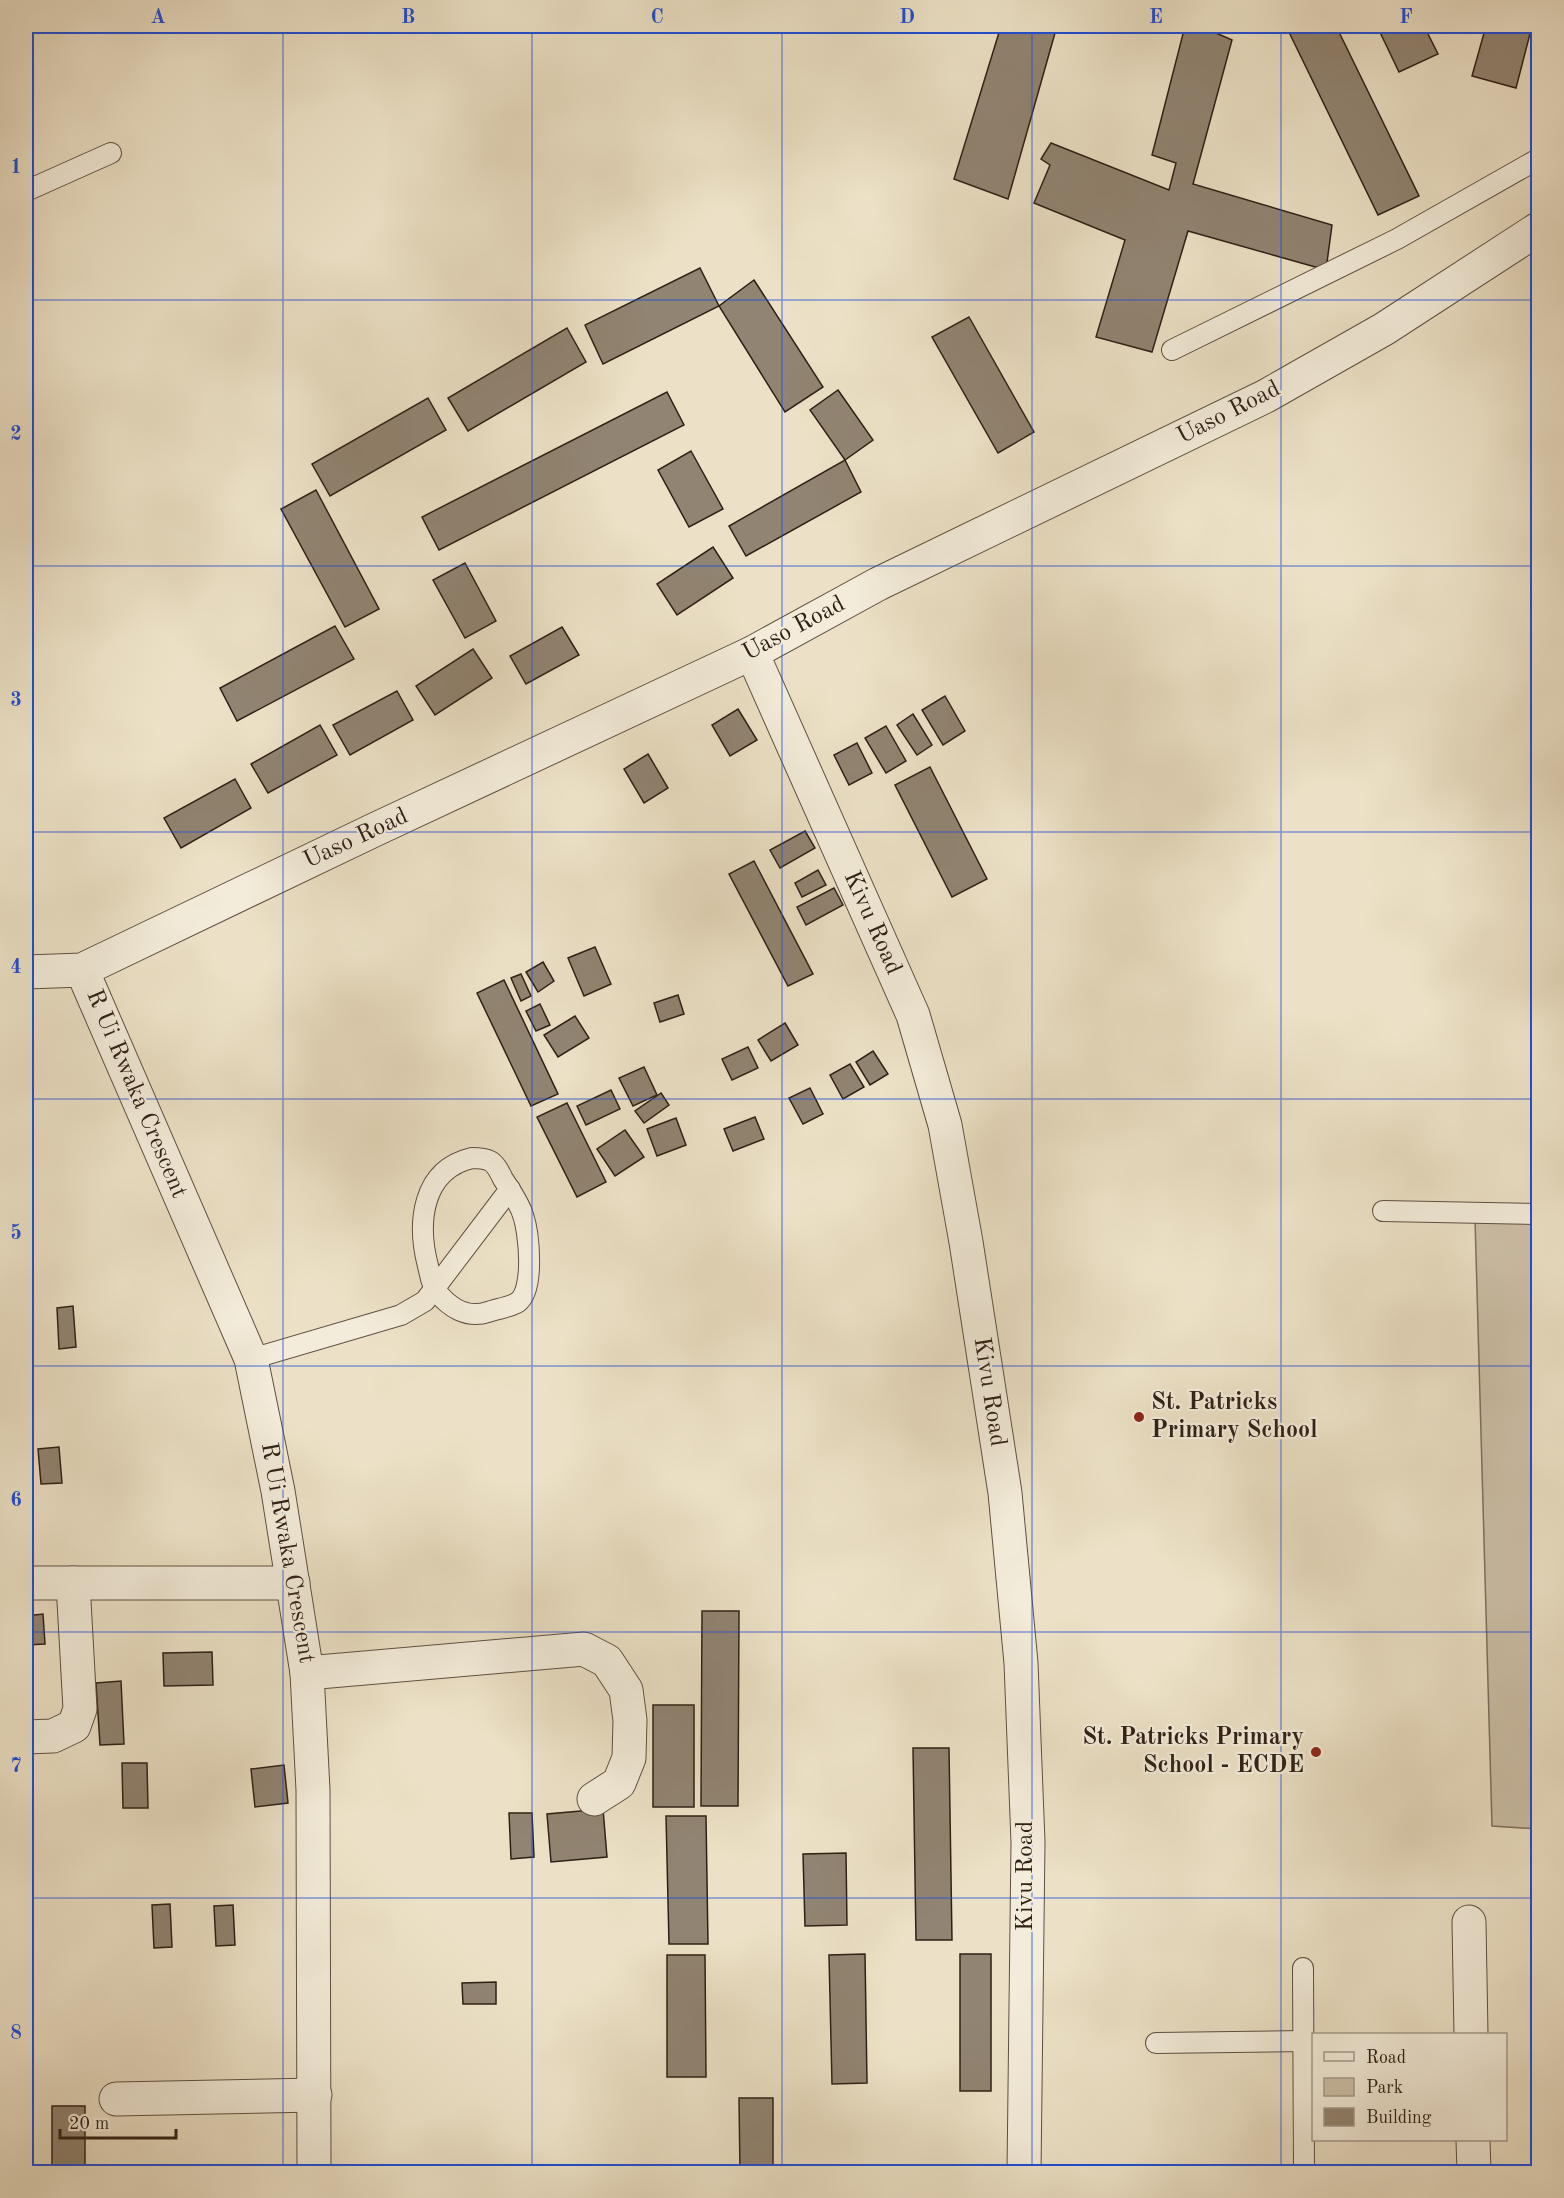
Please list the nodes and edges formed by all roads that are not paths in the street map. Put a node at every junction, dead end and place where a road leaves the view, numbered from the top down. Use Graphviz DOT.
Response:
graph roads {
  1 [pos="111,153"];
  2 [pos="1539,159"];
  3 [pos="26,191"];
  4 [pos="1539,229"];
  5 [pos="1172,350"];
  6 [pos="752,653"];
  7 [pos="82,970"];
  8 [pos="26,972"];
  9 [pos="510,1189"];
  10 [pos="1383,1211"];
  11 [pos="1539,1214"];
  12 [pos="434,1289"];
  13 [pos="251,1359"];
  14 [pos="26,1583"];
  15 [pos="73,1583"];
  16 [pos="293,1583"];
  17 [pos="307,1673"];
  18 [pos="26,1737"];
  19 [pos="594,1799"];
  20 [pos="1469,1922"];
  21 [pos="1303,1968"];
  22 [pos="1471,2033"];
  23 [pos="1303,2041"];
  24 [pos="1156,2043"];
  25 [pos="315,2095"];
  26 [pos="116,2099"];
  27 [pos="1473,2141"];
  28 [pos="314,2172"];
  29 [pos="1024,2172"];
  30 [pos="1304,2172"];
  31 [pos="1474,2172"];
  1 -- 3 [label="lane"];
  2 -- 5 [label="lane"];
  4 -- 6 [label="street, Uaso Road"];
  6 -- 7 [label="street, Uaso Road"];
  6 -- 29 [label="street, Kivu Road"];
  7 -- 8 [label="street, Uaso Road"];
  7 -- 13 [label="street, R Ui Rwaka Crescent"];
  9 -- 12 [label="lane"];
  9 -- 12 [label="lane"];
  9 -- 12 [label="lane"];
  10 -- 11 [label="lane"];
  12 -- 13 [label="lane"];
  13 -- 16 [label="street, R Ui Rwaka Crescent"];
  14 -- 15 [label="street"];
  15 -- 16 [label="street"];
  15 -- 18 [label="street"];
  16 -- 17 [label="street, R Ui Rwaka Crescent"];
  17 -- 19 [label="street"];
  17 -- 25 [label="street, R Ui Rwaka Crescent"];
  20 -- 22 [label="street"];
  21 -- 23 [label="lane"];
  23 -- 24 [label="lane"];
  23 -- 30 [label="lane"];
  25 -- 26 [label="street"];
  25 -- 28 [label="street, R Ui Rwaka Crescent"];
  27 -- 31 [label="street"];
}
